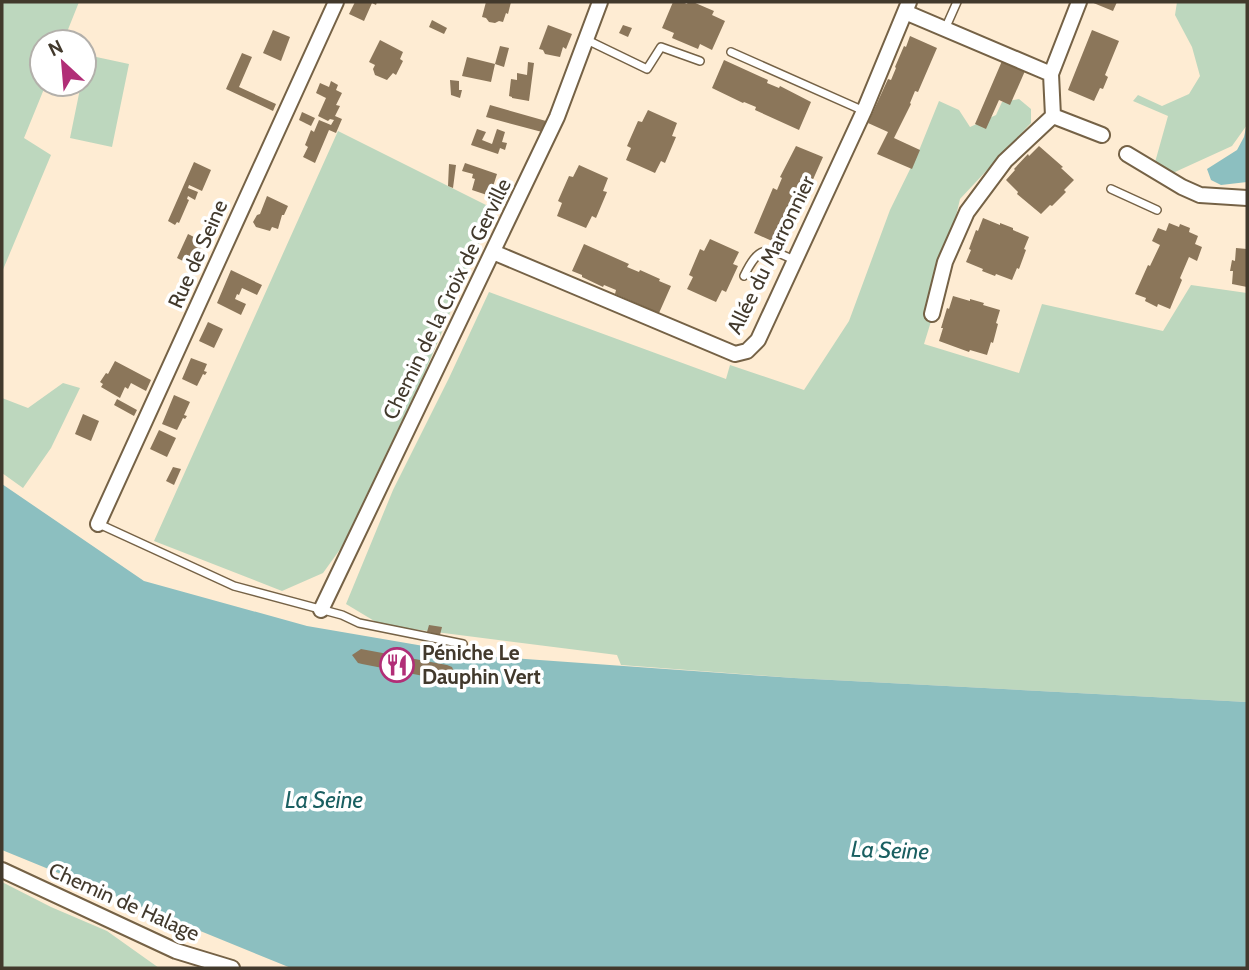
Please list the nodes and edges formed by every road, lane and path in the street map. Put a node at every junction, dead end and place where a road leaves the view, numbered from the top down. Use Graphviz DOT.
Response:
graph roads {
  1 [pos="335,2"];
  2 [pos="600,2"];
  3 [pos="957,2"];
  4 [pos="1079,2"];
  5 [pos="907,7"];
  6 [pos="945,29"];
  7 [pos="586,40"];
  8 [pos="731,52"];
  9 [pos="700,61"];
  10 [pos="1051,74"];
  11 [pos="864,111"];
  12 [pos="1053,116"];
  13 [pos="1102,135"];
  14 [pos="1127,154"];
  15 [pos="1111,189"];
  16 [pos="1247,198"];
  17 [pos="1157,210"];
  18 [pos="493,252"];
  19 [pos="795,261"];
  20 [pos="744,276"];
  21 [pos="932,314"];
  22 [pos="98,524"];
  23 [pos="321,610"];
  24 [pos="463,644"];
  25 [pos="2,870"];
  26 [pos="232,968"];
  1 -- 22 [label="street, Rue de Seine"];
  2 -- 7 [label="street, Chemin de la Croix de Gerville"];
  3 -- 6 [label="lane"];
  4 -- 10 [label="street"];
  5 -- 6 [label="street"];
  5 -- 11 [label="street, Allée du Marronnier"];
  6 -- 10 [label="street"];
  7 -- 9 [label="lane"];
  7 -- 18 [label="street, Chemin de la Croix de Gerville"];
  8 -- 11 [label="lane"];
  10 -- 12 [label="street"];
  11 -- 19 [label="street, Allée du Marronnier"];
  12 -- 13 [label="street"];
  12 -- 21 [label="street"];
  14 -- 16 [label="street"];
  15 -- 17 [label="lane"];
  18 -- 19 [label="street, Allée du Marronnier"];
  18 -- 23 [label="street, Chemin de la Croix de Gerville"];
  19 -- 20 [label="lane"];
  22 -- 23 [label="lane"];
  23 -- 24 [label="lane"];
  25 -- 26 [label="street, Chemin de Halage"];
}
